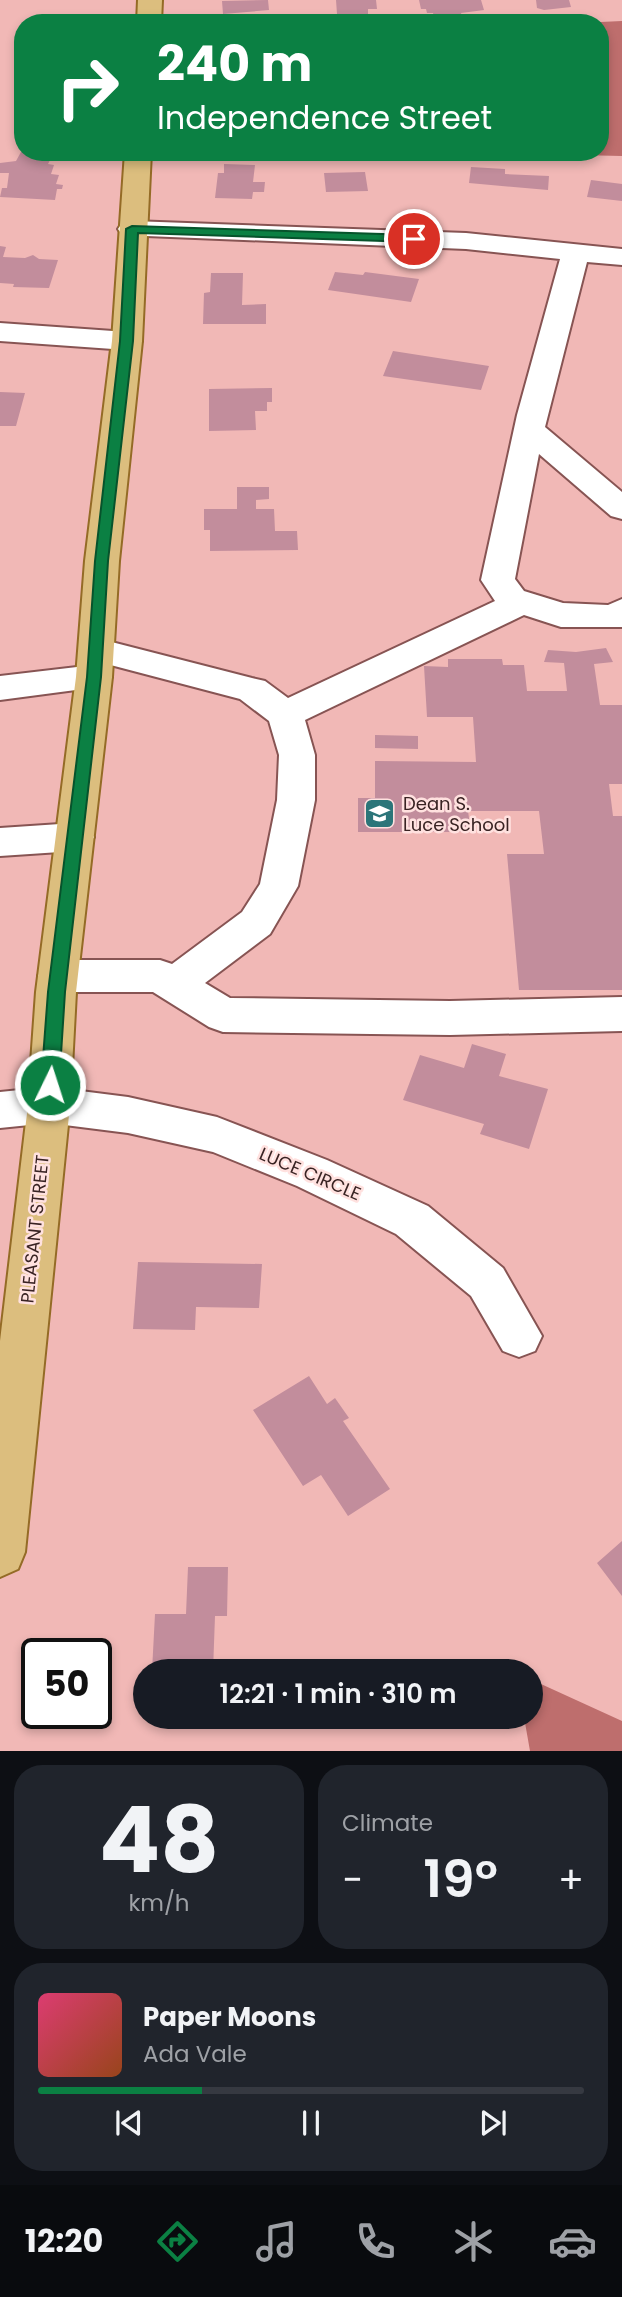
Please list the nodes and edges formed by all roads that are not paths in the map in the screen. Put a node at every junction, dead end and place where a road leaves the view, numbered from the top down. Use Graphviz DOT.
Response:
graph roads {
  1 [pos="137,161"];
  2 [pos="132,229"];
  3 [pos="576,251"];
  4 [pos="622,257"];
  5 [pos="0,332"];
  6 [pos="127,341"];
  7 [pos="530,430"];
  8 [pos="587,481"];
  9 [pos="622,483"];
  10 [pos="622,509"];
  11 [pos="522,602"];
  12 [pos="621,615"];
  13 [pos="95,664"];
  14 [pos="0,688"];
  15 [pos="285,714"];
  16 [pos="75,837"];
  17 [pos="0,842"];
  18 [pos="58,976"];
  19 [pos="173,985"];
  20 [pos="622,1014"];
  21 [pos="49,1105"];
  22 [pos="0,1110"];
  23 [pos="519,1336"];
  24 [pos="0,1552"];
  1 -- 2 [label="main road, PLEASANT STREET"];
  2 -- 3 [label="street"];
  2 -- 6 [label="main road, PLEASANT STREET"];
  3 -- 4 [label="street"];
  3 -- 7 [label="street"];
  5 -- 6 [label="street"];
  6 -- 13 [label="main road, PLEASANT STREET"];
  7 -- 8 [label="street"];
  7 -- 11 [label="street"];
  8 -- 9 [label="street"];
  8 -- 10 [label="street"];
  11 -- 12 [label="street"];
  11 -- 15 [label="street"];
  13 -- 14 [label="street"];
  13 -- 15 [label="street"];
  13 -- 16 [label="main road, PLEASANT STREET"];
  15 -- 19 [label="street"];
  16 -- 17 [label="street"];
  16 -- 18 [label="main road, PLEASANT STREET"];
  18 -- 19 [label="street"];
  18 -- 21 [label="main road, PLEASANT STREET"];
  19 -- 20 [label="street"];
  21 -- 22 [label="street, LUCE CIRCLE"];
  21 -- 23 [label="street, LUCE CIRCLE"];
  21 -- 24 [label="main road, PLEASANT STREET"];
}
